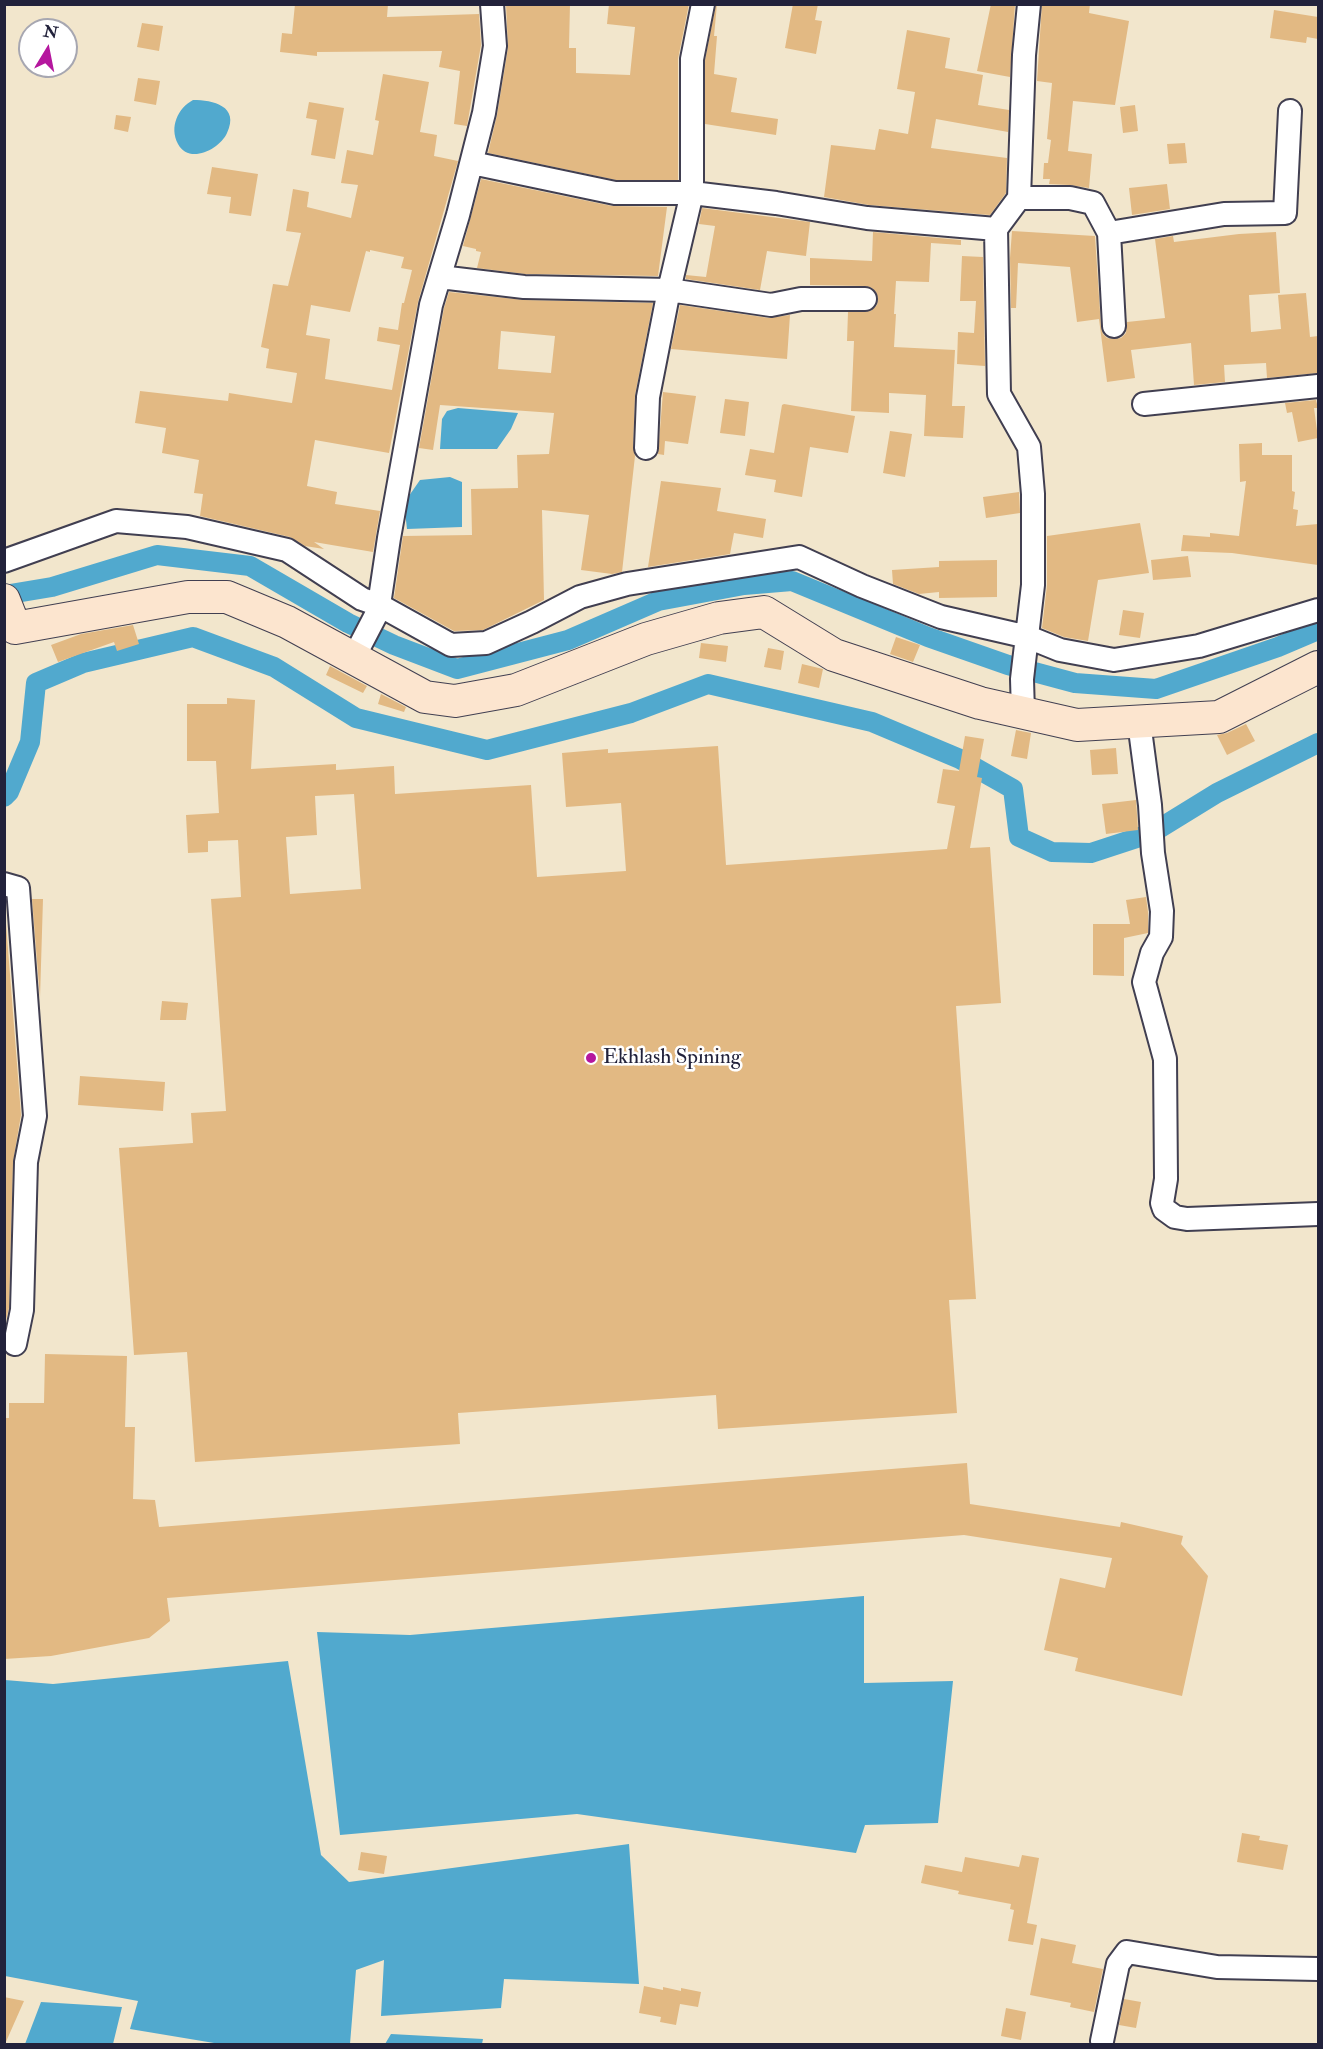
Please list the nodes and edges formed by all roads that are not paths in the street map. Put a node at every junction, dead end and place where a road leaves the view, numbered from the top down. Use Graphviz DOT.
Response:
graph roads {
  1 [pos="492,4"];
  2 [pos="703,4"];
  3 [pos="1029,4"];
  4 [pos="1290,111"];
  5 [pos="471,162"];
  6 [pos="692,193"];
  7 [pos="1019,198"];
  8 [pos="996,229"];
  9 [pos="1109,233"];
  10 [pos="440,277"];
  11 [pos="669,290"];
  12 [pos="865,299"];
  13 [pos="1113,326"];
  14 [pos="1318,386"];
  15 [pos="1144,404"];
  16 [pos="646,448"];
  17 [pos="4,561"];
  18 [pos="378,609"];
  19 [pos="1318,610"];
  20 [pos="10,614"];
  21 [pos="1027,641"];
  22 [pos="353,659"];
  23 [pos="1318,667"];
  24 [pos="1023,713"];
  25 [pos="1139,722"];
  26 [pos="4,884"];
  27 [pos="1318,1214"];
  28 [pos="15,1344"];
  29 [pos="1318,1970"];
  30 [pos="1102,2041"];
  1 -- 5 [label="street"];
  2 -- 6 [label="street"];
  3 -- 7 [label="street"];
  4 -- 9 [label="street"];
  5 -- 6 [label="street"];
  5 -- 10 [label="street"];
  6 -- 8 [label="street"];
  6 -- 11 [label="street"];
  7 -- 8 [label="street"];
  7 -- 9 [label="street"];
  8 -- 21 [label="street"];
  9 -- 13 [label="street"];
  10 -- 11 [label="street"];
  10 -- 18 [label="street"];
  11 -- 12 [label="street"];
  11 -- 16 [label="street"];
  14 -- 15 [label="street"];
  17 -- 18 [label="street"];
  18 -- 21 [label="street"];
  18 -- 22 [label="street"];
  19 -- 21 [label="street"];
  20 -- 22 [label="street"];
  21 -- 24 [label="street"];
  22 -- 24 [label="street"];
  23 -- 25 [label="street"];
  24 -- 25 [label="street"];
  25 -- 27 [label="street"];
  26 -- 28 [label="street"];
  29 -- 30 [label="street"];
}
